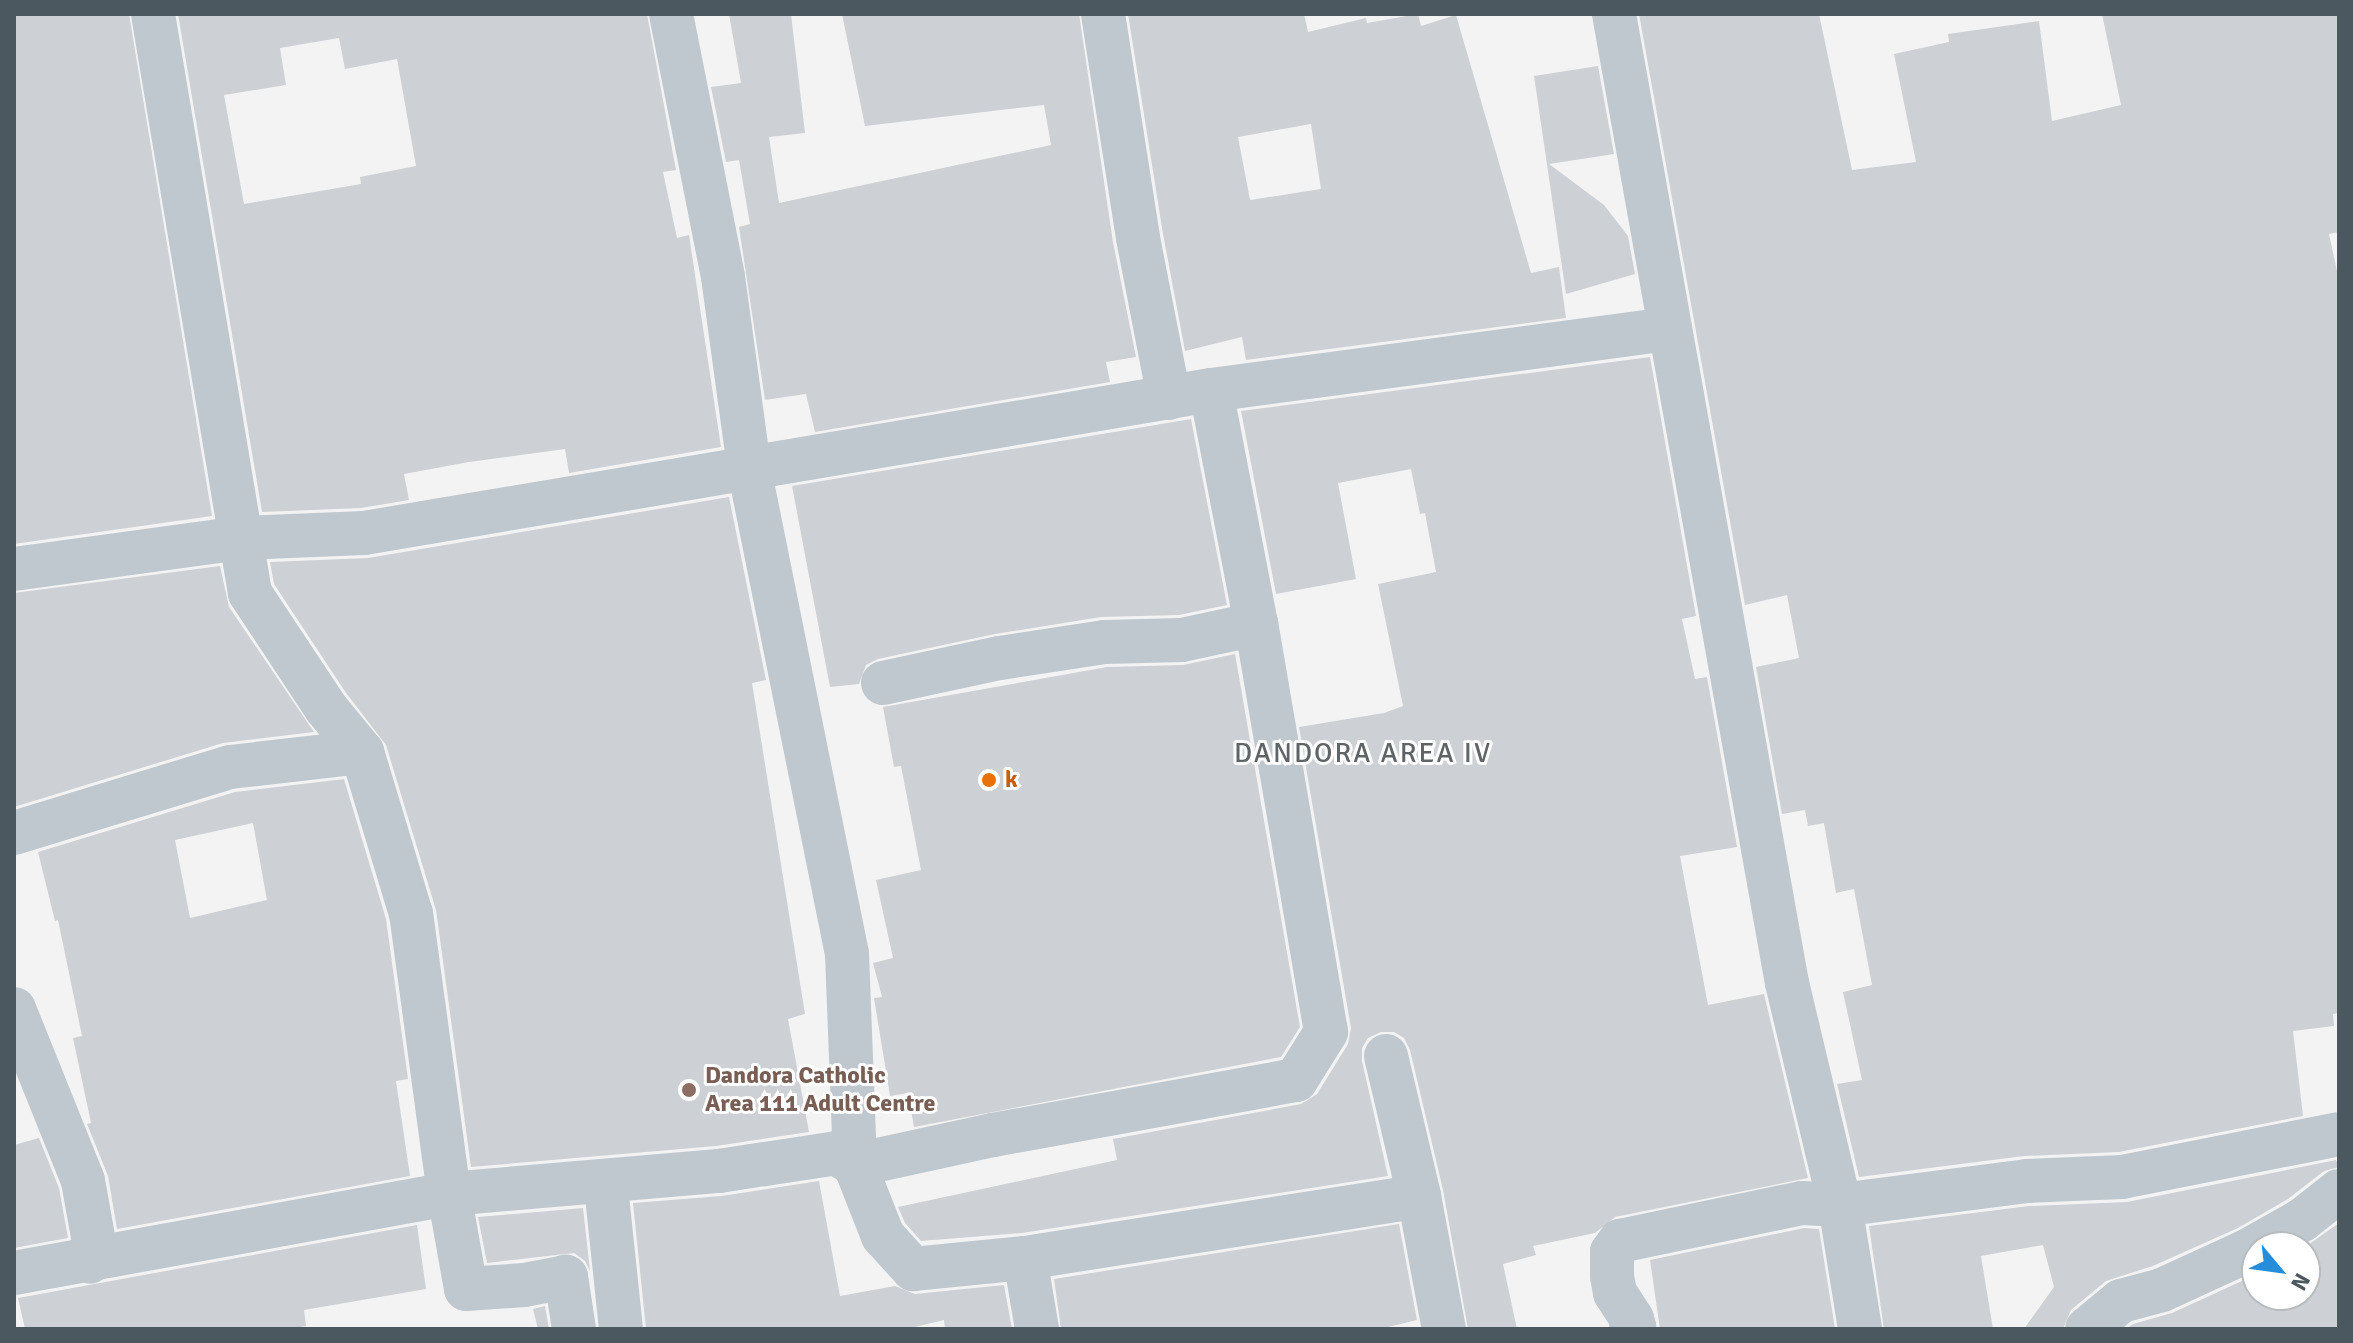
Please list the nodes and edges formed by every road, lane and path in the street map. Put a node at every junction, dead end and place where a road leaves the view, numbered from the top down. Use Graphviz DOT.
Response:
graph roads {
  1 [pos="153,14"];
  2 [pos="671,14"];
  3 [pos="1103,14"];
  4 [pos="1614,14"];
  5 [pos="1670,329"];
  6 [pos="1211,390"];
  7 [pos="1169,398"];
  8 [pos="749,468"];
  9 [pos="239,538"];
  10 [pos="14,569"];
  11 [pos="1256,624"];
  12 [pos="883,683"];
  13 [pos="362,752"];
  14 [pos="14,833"];
  15 [pos="14,1009"];
  16 [pos="1386,1056"];
  17 [pos="2339,1134"];
  18 [pos="855,1165"];
  19 [pos="609,1181"];
  20 [pos="2339,1191"];
  21 [pos="449,1194"];
  22 [pos="1419,1196"];
  23 [pos="1840,1205"];
  24 [pos="1025,1258"];
  25 [pos="90,1262"];
  26 [pos="14,1273"];
  27 [pos="574,1329"];
  28 [pos="621,1329"];
  29 [pos="1037,1329"];
  30 [pos="1444,1329"];
  31 [pos="1631,1329"];
  32 [pos="1860,1329"];
  33 [pos="2087,1329"];
  1 -- 9 [label="street"];
  2 -- 8 [label="street"];
  3 -- 7 [label="street"];
  4 -- 5 [label="street"];
  5 -- 6 [label="street"];
  5 -- 23 [label="street"];
  6 -- 7 [label="street"];
  6 -- 11 [label="street"];
  7 -- 8 [label="street"];
  8 -- 9 [label="street"];
  8 -- 18 [label="street"];
  9 -- 10 [label="street"];
  9 -- 13 [label="street"];
  11 -- 12 [label="street"];
  11 -- 18 [label="street"];
  13 -- 14 [label="street"];
  13 -- 21 [label="street"];
  15 -- 25 [label="street"];
  16 -- 22 [label="street"];
  17 -- 23 [label="street"];
  18 -- 19 [label="street"];
  18 -- 24 [label="street"];
  19 -- 21 [label="street"];
  19 -- 28 [label="street"];
  20 -- 33 [label="street"];
  21 -- 25 [label="street"];
  21 -- 27 [label="street"];
  22 -- 24 [label="street"];
  22 -- 30 [label="street"];
  23 -- 31 [label="street"];
  23 -- 32 [label="street"];
  24 -- 29 [label="street"];
  25 -- 26 [label="street"];
}
